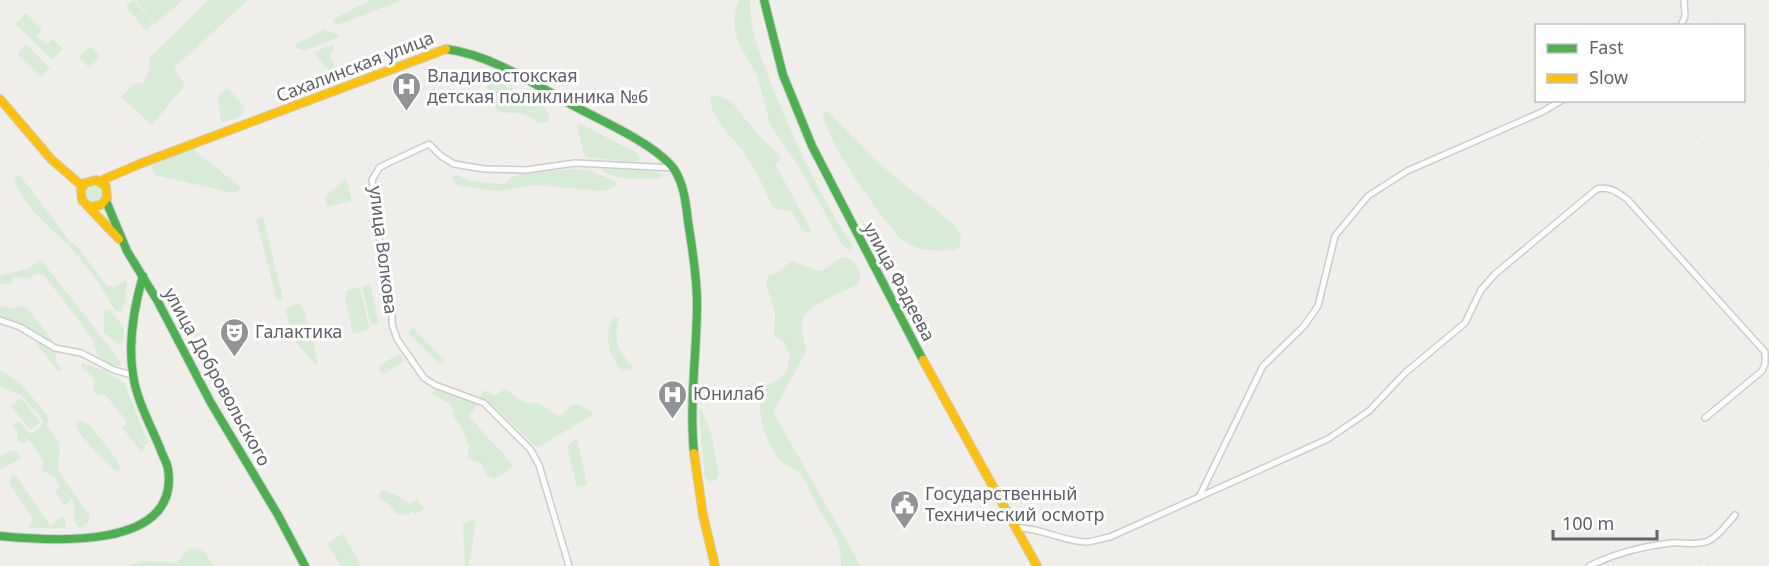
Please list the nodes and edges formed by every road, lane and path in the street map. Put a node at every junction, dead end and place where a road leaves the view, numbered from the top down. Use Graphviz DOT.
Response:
graph roads {
  1 [pos="764,0"];
  2 [pos="1684,0"];
  3 [pos="1682,24"];
  4 [pos="0,99"];
  5 [pos="1559,102"];
  6 [pos="673,168"];
  7 [pos="100,181"];
  8 [pos="82,186"];
  9 [pos="106,201"];
  10 [pos="90,207"];
  11 [pos="123,243"];
  12 [pos="143,276"];
  13 [pos="0,320"];
  14 [pos="132,375"];
  15 [pos="1705,418"];
  16 [pos="1200,495"];
  17 [pos="1735,514"];
  18 [pos="1016,528"];
  19 [pos="0,536"];
  20 [pos="1593,565"];
  21 [pos="304,566"];
  22 [pos="569,566"];
  23 [pos="715,566"];
  24 [pos="1037,566"];
  1 -- 18 [label="main road, улица Фадеева"];
  2 -- 3 [label="street"];
  4 -- 8 [label="main road"];
  5 -- 16 [label="street"];
  6 -- 7 [label="main road, Сахалинская улица"];
  6 -- 22 [label="street, улица Волкова"];
  6 -- 23 [label="main road"];
  7 -- 8 [label="main road"];
  7 -- 9 [label="main road"];
  8 -- 10 [label="main road"];
  9 -- 10 [label="main road"];
  9 -- 11 [label="main road, улица Добровольского"];
  10 -- 11 [label="main road"];
  11 -- 12 [label="main road, улица Добровольского"];
  12 -- 14 [label="main road"];
  12 -- 21 [label="main road, улица Добровольского"];
  13 -- 14 [label="street"];
  14 -- 19 [label="main road"];
  15 -- 16 [label="street"];
  16 -- 18 [label="street"];
  17 -- 20 [label="street"];
  18 -- 24 [label="main road, улица Фадеева"];
}
